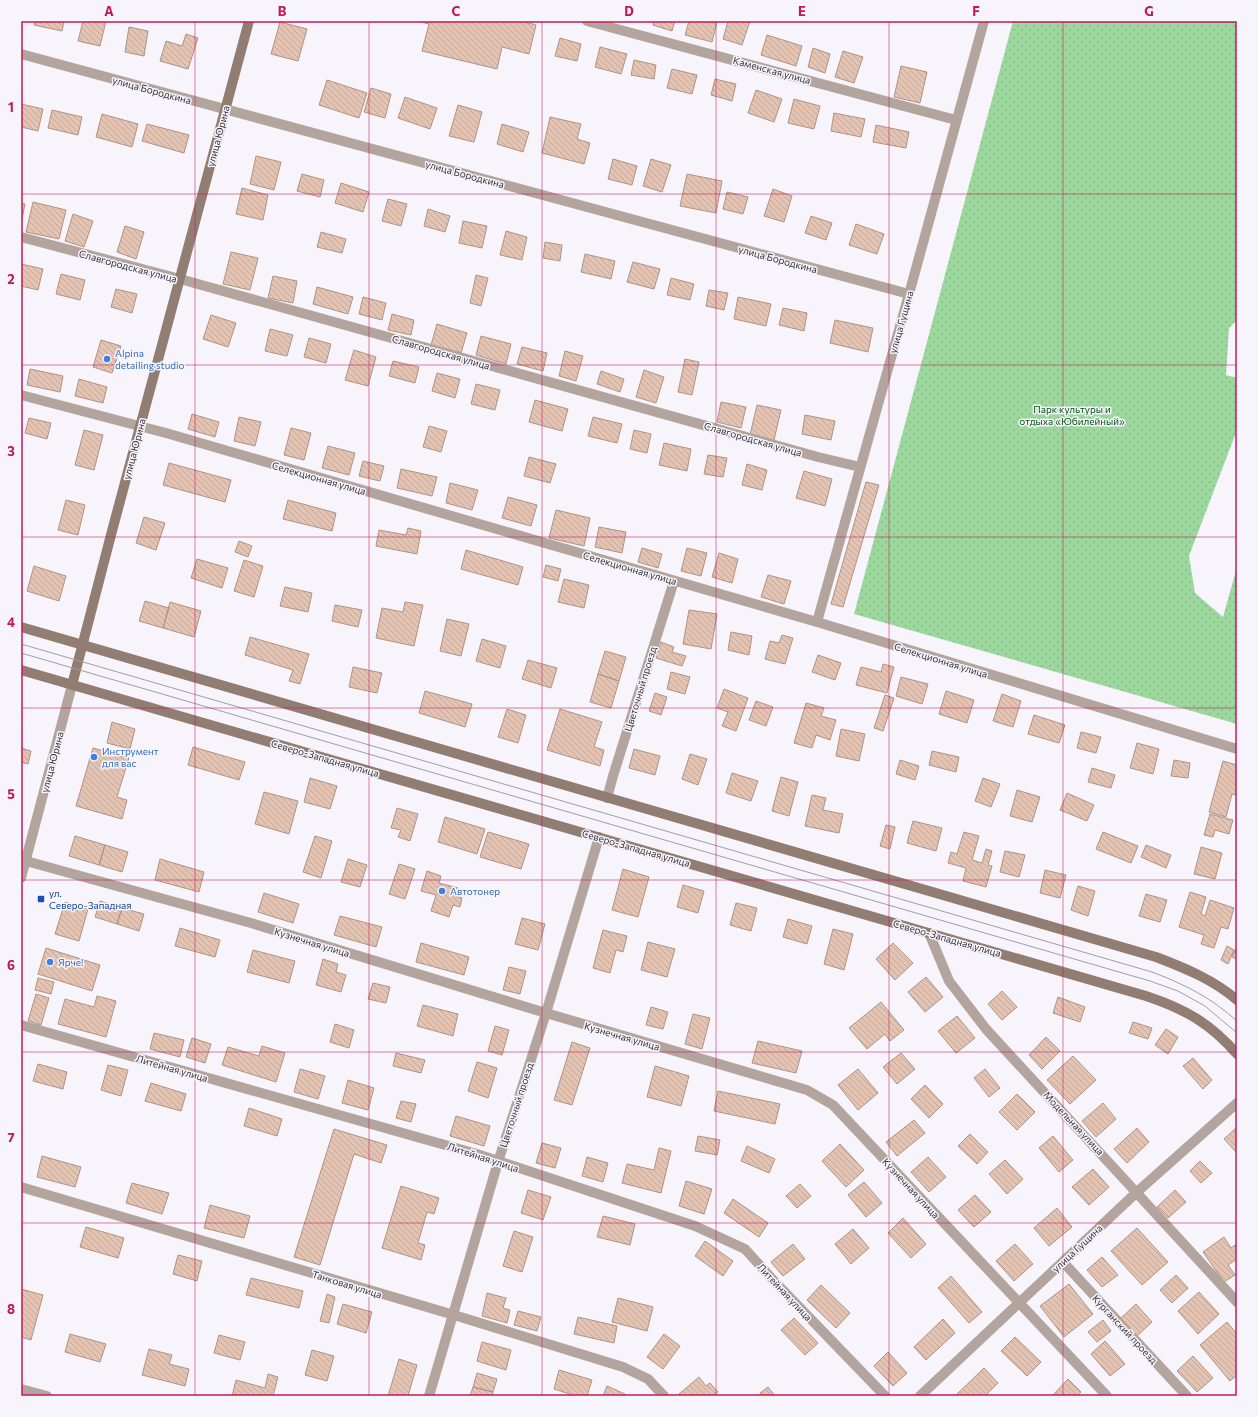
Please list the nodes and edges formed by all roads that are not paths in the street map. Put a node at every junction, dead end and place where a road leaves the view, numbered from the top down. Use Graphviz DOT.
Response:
graph roads {
  1 [pos="249,21"];
  2 [pos="587,21"];
  3 [pos="984,21"];
  4 [pos="21,54"];
  5 [pos="225,110"];
  6 [pos="956,120"];
  7 [pos="21,237"];
  8 [pos="180,280"];
  9 [pos="909,294"];
  10 [pos="21,396"];
  11 [pos="140,427"];
  12 [pos="860,467"];
  13 [pos="674,581"];
  14 [pos="817,622"];
  15 [pos="21,627"];
  16 [pos="82,645"];
  17 [pos="21,670"];
  18 [pos="72,685"];
  19 [pos="1237,749"];
  20 [pos="607,798"];
  21 [pos="599,837"];
  22 [pos="26,861"];
  23 [pos="21,878"];
  24 [pos="928,933"];
  25 [pos="1237,1000"];
  26 [pos="546,1013"];
  27 [pos="21,1024"];
  28 [pos="1237,1054"];
  29 [pos="1237,1103"];
  30 [pos="498,1162"];
  31 [pos="21,1187"];
  32 [pos="1137,1192"];
  33 [pos="1063,1262"];
  34 [pos="1237,1302"];
  35 [pos="1019,1303"];
  36 [pos="454,1315"];
  37 [pos="21,1389"];
  38 [pos="47,1396"];
  39 [pos="429,1396"];
  40 [pos="664,1396"];
  41 [pos="885,1396"];
  42 [pos="920,1396"];
  43 [pos="1107,1396"];
  44 [pos="1187,1396"];
  1 -- 5 [label="main road, улица Юрина"];
  2 -- 6 [label="street, Каменская улица"];
  3 -- 6 [label="street, улица Гущина"];
  4 -- 5 [label="street, улица Бородкина"];
  5 -- 8 [label="main road, улица Юрина"];
  5 -- 9 [label="street, улица Бородкина"];
  6 -- 9 [label="street, улица Гущина"];
  7 -- 8 [label="street, Славгородская улица"];
  8 -- 11 [label="main road, улица Юрина"];
  8 -- 12 [label="street, Славгородская улица"];
  9 -- 12 [label="street, улица Гущина"];
  10 -- 11 [label="street, Селекционная улица"];
  11 -- 13 [label="street, Селекционная улица"];
  11 -- 16 [label="main road, улица Юрина"];
  12 -- 14 [label="street, улица Гущина"];
  13 -- 14 [label="street, Селекционная улица"];
  13 -- 20 [label="street, Цветочный проезд"];
  14 -- 19 [label="street, Селекционная улица"];
  15 -- 16 [label="main road"];
  16 -- 18 [label="main road, улица Юрина"];
  16 -- 20 [label="main road"];
  17 -- 18 [label="main road, Северо-Западная улица"];
  18 -- 21 [label="main road, Северо-Западная улица"];
  18 -- 22 [label="street, улица Юрина"];
  20 -- 25 [label="main road"];
  21 -- 24 [label="main road, Северо-Западная улица"];
  21 -- 26 [label="street, Цветочный проезд"];
  22 -- 23 [label="street, улица Юрина"];
  22 -- 26 [label="street, Кузнечная улица"];
  24 -- 28 [label="main road, Северо-Западная улица"];
  24 -- 32 [label="street, Модельная улица"];
  26 -- 30 [label="street, Цветочный проезд"];
  26 -- 35 [label="street, Кузнечная улица"];
  27 -- 30 [label="street, Литейная улица"];
  29 -- 32 [label="street, улица Гущина"];
  30 -- 36 [label="street, Цветочный проезд"];
  30 -- 41 [label="street, Литейная улица"];
  31 -- 36 [label="street, Танковая улица"];
  32 -- 33 [label="street, улица Гущина"];
  32 -- 34 [label="street, Модельная улица"];
  33 -- 35 [label="street, улица Гущина"];
  33 -- 44 [label="street, Курганский проезд"];
  35 -- 42 [label="street, улица Гущина"];
  35 -- 43 [label="street, Кузнечная улица"];
  36 -- 39 [label="street, Цветочный проезд"];
  36 -- 40 [label="street, Танковая улица"];
  37 -- 38 [label="street"];
}
